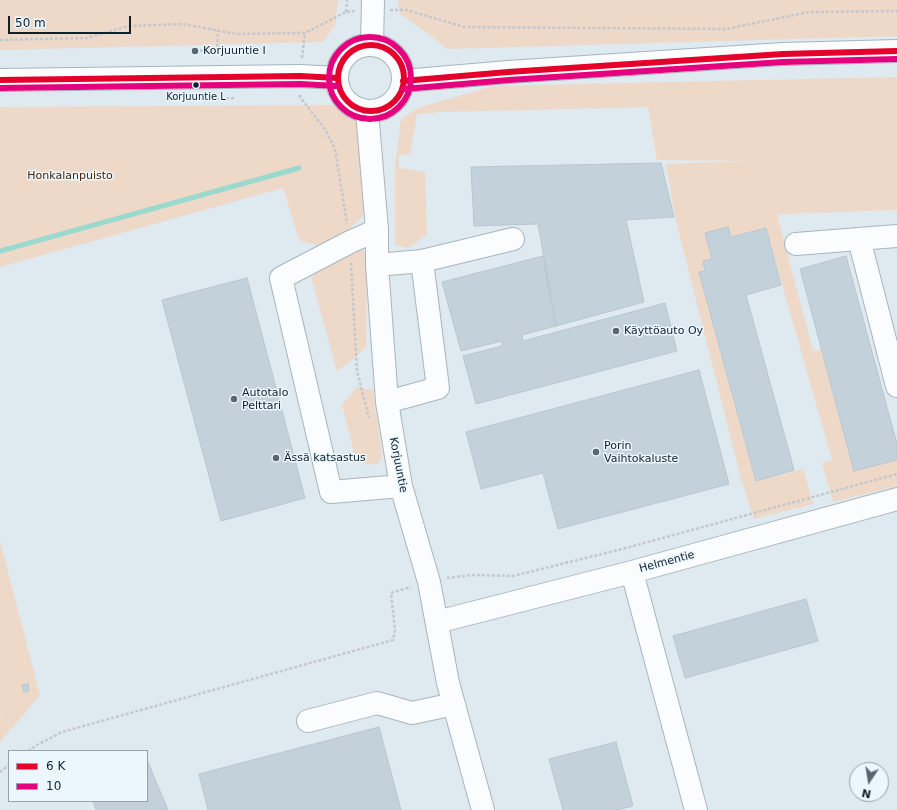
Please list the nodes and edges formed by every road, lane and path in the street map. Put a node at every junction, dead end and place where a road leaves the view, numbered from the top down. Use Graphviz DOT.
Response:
graph roads {
  1 [pos="347,0"];
  2 [pos="373,5"];
  3 [pos="897,11"];
  4 [pos="346,12"];
  5 [pos="218,30"];
  6 [pos="305,33"];
  7 [pos="0,40"];
  8 [pos="372,45"];
  9 [pos="196,51"];
  10 [pos="897,51"];
  11 [pos="300,76"];
  12 [pos="337,78"];
  13 [pos="0,80"];
  14 [pos="404,81"];
  15 [pos="367,111"];
  16 [pos="377,230"];
  17 [pos="897,236"];
  18 [pos="513,239"];
  19 [pos="859,239"];
  20 [pos="350,242"];
  21 [pos="796,244"];
  22 [pos="422,261"];
  23 [pos="377,265"];
  24 [pos="888,315"];
  25 [pos="897,386"];
  26 [pos="387,402"];
  27 [pos="370,426"];
  28 [pos="401,486"];
  29 [pos="897,499"];
  30 [pos="632,572"];
  31 [pos="407,580"];
  32 [pos="409,588"];
  33 [pos="437,622"];
  34 [pos="454,704"];
  35 [pos="308,722"];
  36 [pos="8,766"];
  37 [pos="0,772"];
  38 [pos="483,810"];
  39 [pos="696,810"];
  1 -- 4 [label="path"];
  2 -- 3 [label="path"];
  2 -- 4 [label="path"];
  2 -- 8 [label="street"];
  4 -- 6 [label="path"];
  5 -- 6 [label="path"];
  5 -- 7 [label="path"];
  5 -- 9 [label="path"];
  6 -- 11 [label="path"];
  8 -- 12 [label="street"];
  8 -- 14 [label="street"];
  10 -- 14 [label="street"];
  11 -- 12 [label="street"];
  11 -- 13 [label="street"];
  11 -- 20 [label="path"];
  12 -- 15 [label="street"];
  14 -- 15 [label="street"];
  15 -- 16 [label="street, Korjuuntie"];
  16 -- 20 [label="street"];
  16 -- 23 [label="street, Korjuuntie"];
  17 -- 19 [label="street"];
  18 -- 22 [label="street"];
  19 -- 21 [label="street"];
  19 -- 24 [label="street"];
  20 -- 27 [label="path"];
  20 -- 28 [label="street"];
  22 -- 23 [label="street"];
  22 -- 26 [label="street"];
  23 -- 26 [label="street, Korjuuntie"];
  24 -- 25 [label="street"];
  26 -- 28 [label="street, Korjuuntie"];
  28 -- 33 [label="street, Korjuuntie"];
  29 -- 30 [label="street, Helmentie"];
  30 -- 33 [label="street, Helmentie"];
  30 -- 39 [label="street"];
  31 -- 32 [label="path"];
  33 -- 34 [label="street, Korjuuntie"];
  34 -- 35 [label="street"];
  34 -- 38 [label="street, Korjuuntie"];
  36 -- 37 [label="path"];
}
